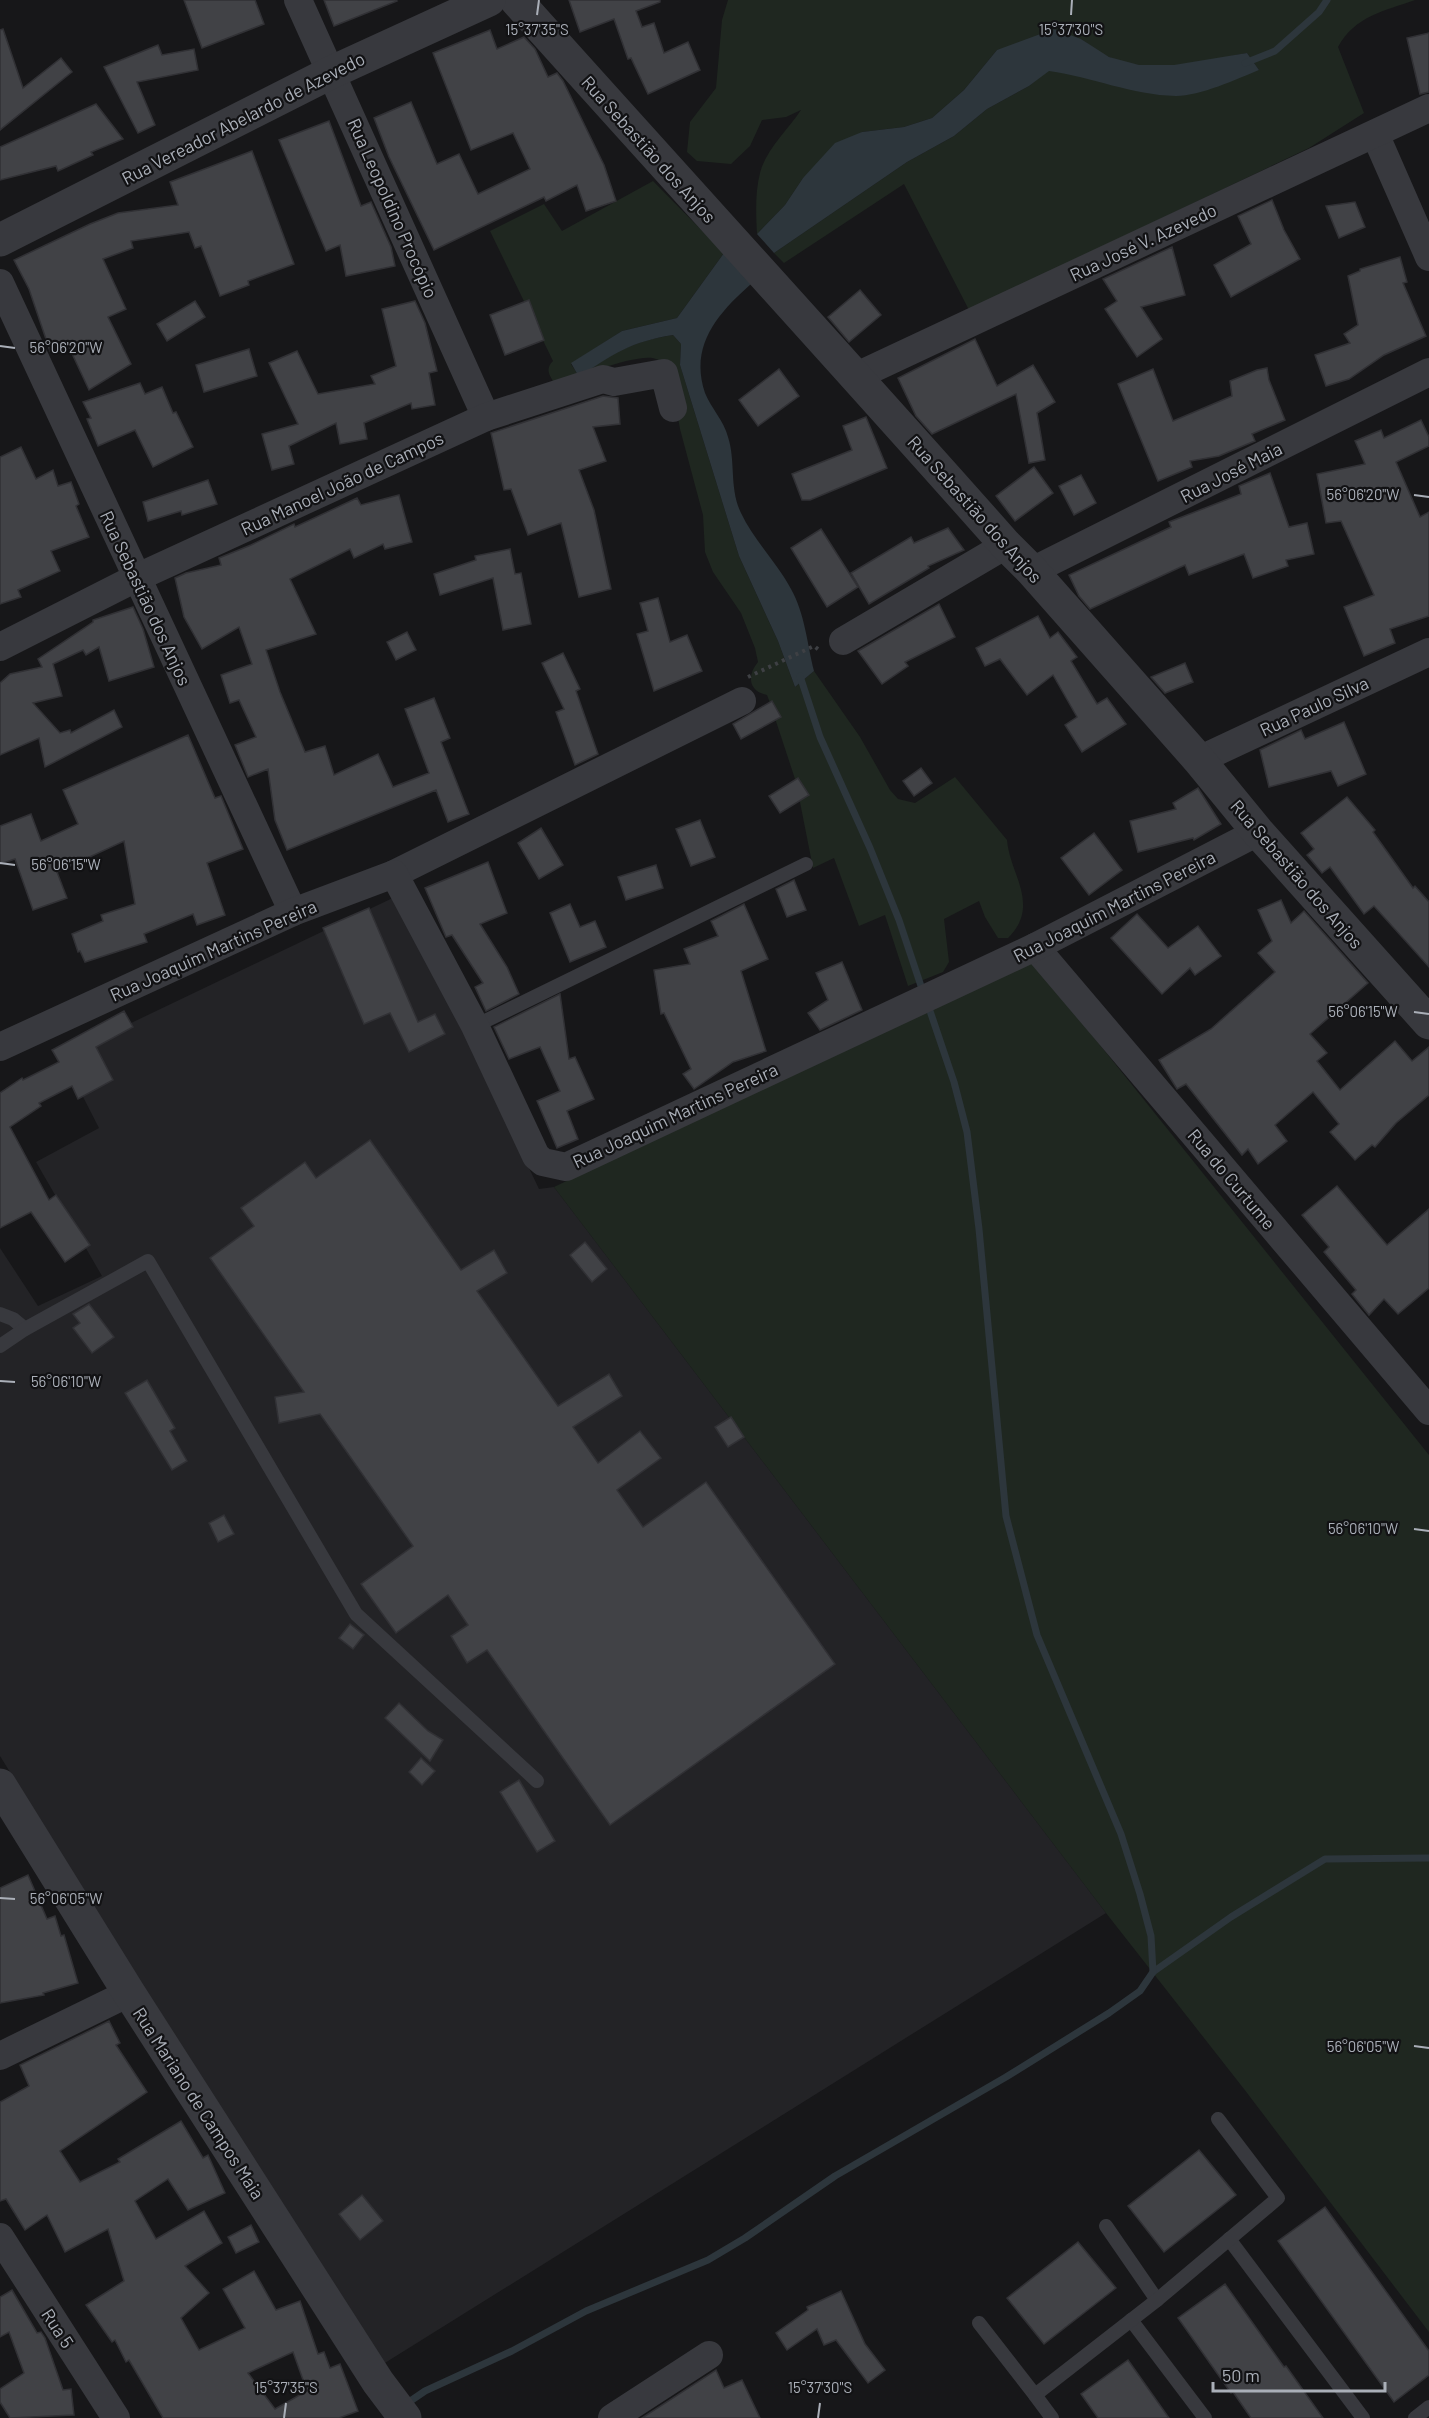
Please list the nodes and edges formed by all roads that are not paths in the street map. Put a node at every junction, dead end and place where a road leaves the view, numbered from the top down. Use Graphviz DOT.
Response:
graph roads {
  1 [pos="298,0"];
  2 [pos="489,0"];
  3 [pos="516,0"];
  4 [pos="332,72"];
  5 [pos="1429,108"];
  6 [pos="1375,134"];
  7 [pos="0,240"];
  8 [pos="1429,257"];
  9 [pos="0,283"];
  10 [pos="1429,372"];
  11 [pos="857,376"];
  12 [pos="673,408"];
  13 [pos="486,417"];
  14 [pos="1006,545"];
  15 [pos="1032,571"];
  16 [pos="136,578"];
  17 [pos="843,641"];
  18 [pos="0,647"];
  19 [pos="1429,652"];
  20 [pos="744,690"];
  21 [pos="1199,760"];
  22 [pos="1258,832"];
  23 [pos="806,864"];
  24 [pos="394,874"];
  25 [pos="293,912"];
  26 [pos="1035,947"];
  27 [pos="1429,1023"];
  28 [pos="475,1026"];
  29 [pos="0,1047"];
  30 [pos="0,1314"];
  31 [pos="25,1329"];
  32 [pos="0,1346"];
  33 [pos="1429,1411"];
  34 [pos="537,1781"];
  35 [pos="0,1785"];
  36 [pos="129,1993"];
  37 [pos="0,2056"];
  38 [pos="1218,2119"];
  39 [pos="1106,2226"];
  40 [pos="0,2237"];
  41 [pos="1229,2239"];
  42 [pos="1157,2300"];
  43 [pos="1131,2320"];
  44 [pos="979,2323"];
  45 [pos="709,2355"];
  46 [pos="1035,2395"];
  47 [pos="1429,2407"];
  48 [pos="116,2418"];
  49 [pos="405,2418"];
  50 [pos="612,2418"];
  51 [pos="1052,2418"];
  52 [pos="1204,2418"];
  53 [pos="1363,2418"];
  54 [pos="1415,2418"];
  1 -- 4 [label="street, Rua Leopoldino Procópio"];
  2 -- 4 [label="street, Rua Vereador Abelardo de Azevedo"];
  3 -- 11 [label="street, Rua Sebastião dos Anjos"];
  4 -- 7 [label="street, Rua Vereador Abelardo de Azevedo"];
  4 -- 13 [label="street, Rua Leopoldino Procópio"];
  5 -- 6 [label="street, Rua José V. Azevedo"];
  6 -- 8 [label="street"];
  6 -- 11 [label="street, Rua José V. Azevedo"];
  9 -- 16 [label="street, Rua Sebastião dos Anjos"];
  10 -- 15 [label="street, Rua José Maia"];
  11 -- 14 [label="street, Rua Sebastião dos Anjos"];
  12 -- 13 [label="street, Rua Manoel João de Campos"];
  13 -- 16 [label="street, Rua Manoel João de Campos"];
  14 -- 15 [label="street, Rua Sebastião dos Anjos"];
  14 -- 17 [label="street"];
  15 -- 21 [label="street, Rua Sebastião dos Anjos"];
  16 -- 18 [label="street, Rua Manoel João de Campos"];
  16 -- 25 [label="street, Rua Sebastião dos Anjos"];
  19 -- 21 [label="street, Rua Paulo Silva"];
  20 -- 24 [label="street"];
  21 -- 22 [label="street, Rua Sebastião dos Anjos"];
  22 -- 26 [label="street, Rua Joaquim Martins Pereira"];
  22 -- 27 [label="street, Rua Sebastião dos Anjos"];
  23 -- 28 [label="lane"];
  24 -- 25 [label="street, Rua Joaquim Martins Pereira"];
  24 -- 28 [label="street, Rua Joaquim Martins Pereira"];
  25 -- 29 [label="street, Rua Joaquim Martins Pereira"];
  26 -- 28 [label="street, Rua Joaquim Martins Pereira"];
  26 -- 33 [label="street, Rua do Curtume"];
  30 -- 31 [label="lane"];
  31 -- 32 [label="lane"];
  31 -- 34 [label="lane"];
  35 -- 36 [label="street, Rua Mariano de Campos Maia"];
  36 -- 37 [label="street"];
  36 -- 49 [label="street, Rua Mariano de Campos Maia"];
  38 -- 41 [label="lane"];
  39 -- 42 [label="lane"];
  40 -- 48 [label="street, Rua 5"];
  41 -- 42 [label="lane"];
  41 -- 53 [label="lane"];
  42 -- 43 [label="lane"];
  43 -- 46 [label="lane"];
  43 -- 52 [label="lane"];
  44 -- 46 [label="lane"];
  45 -- 50 [label="street"];
  46 -- 51 [label="lane"];
  47 -- 54 [label="lane"];
}
